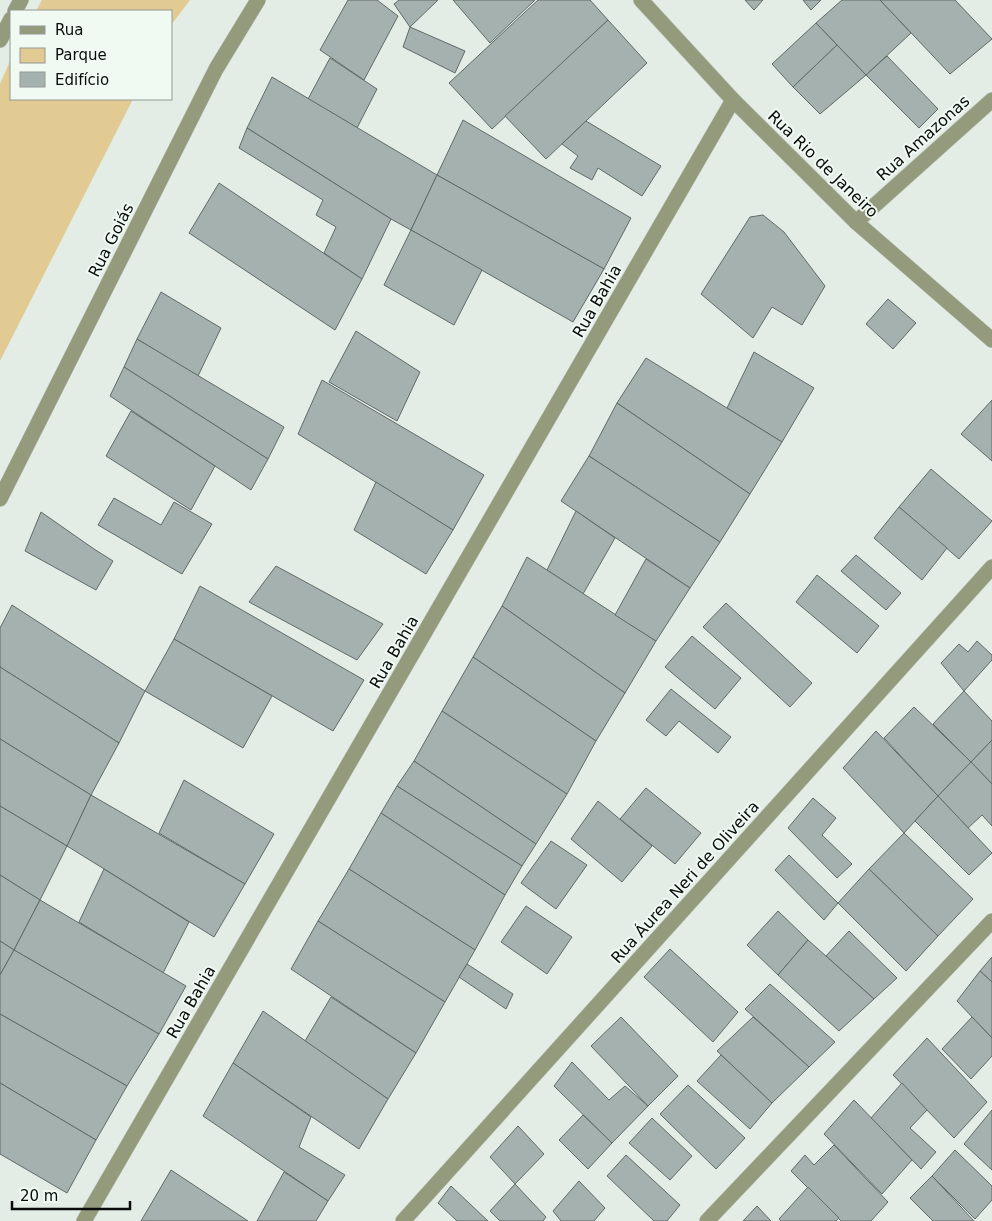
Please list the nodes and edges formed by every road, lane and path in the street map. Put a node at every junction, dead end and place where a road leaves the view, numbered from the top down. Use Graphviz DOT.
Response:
graph roads {
  1 [pos="258,0"];
  2 [pos="641,0"];
  3 [pos="10,21"];
  4 [pos="0,40"];
  5 [pos="733,100"];
  6 [pos="992,100"];
  7 [pos="856,222"];
  8 [pos="992,340"];
  9 [pos="0,499"];
  10 [pos="992,567"];
  11 [pos="992,921"];
  12 [pos="84,1221"];
  13 [pos="403,1221"];
  14 [pos="707,1221"];
  1 -- 9 [label="street, Rua Goiás"];
  2 -- 5 [label="street, Rua Rio de Janeiro"];
  3 -- 4 [label="street"];
  5 -- 7 [label="street, Rua Rio de Janeiro"];
  5 -- 12 [label="street, Rua Bahia"];
  6 -- 7 [label="street, Rua Amazonas"];
  7 -- 8 [label="street, Rua Rio de Janeiro"];
  10 -- 13 [label="street, Rua Áurea Neri de Oliveira"];
  11 -- 14 [label="street"];
}
